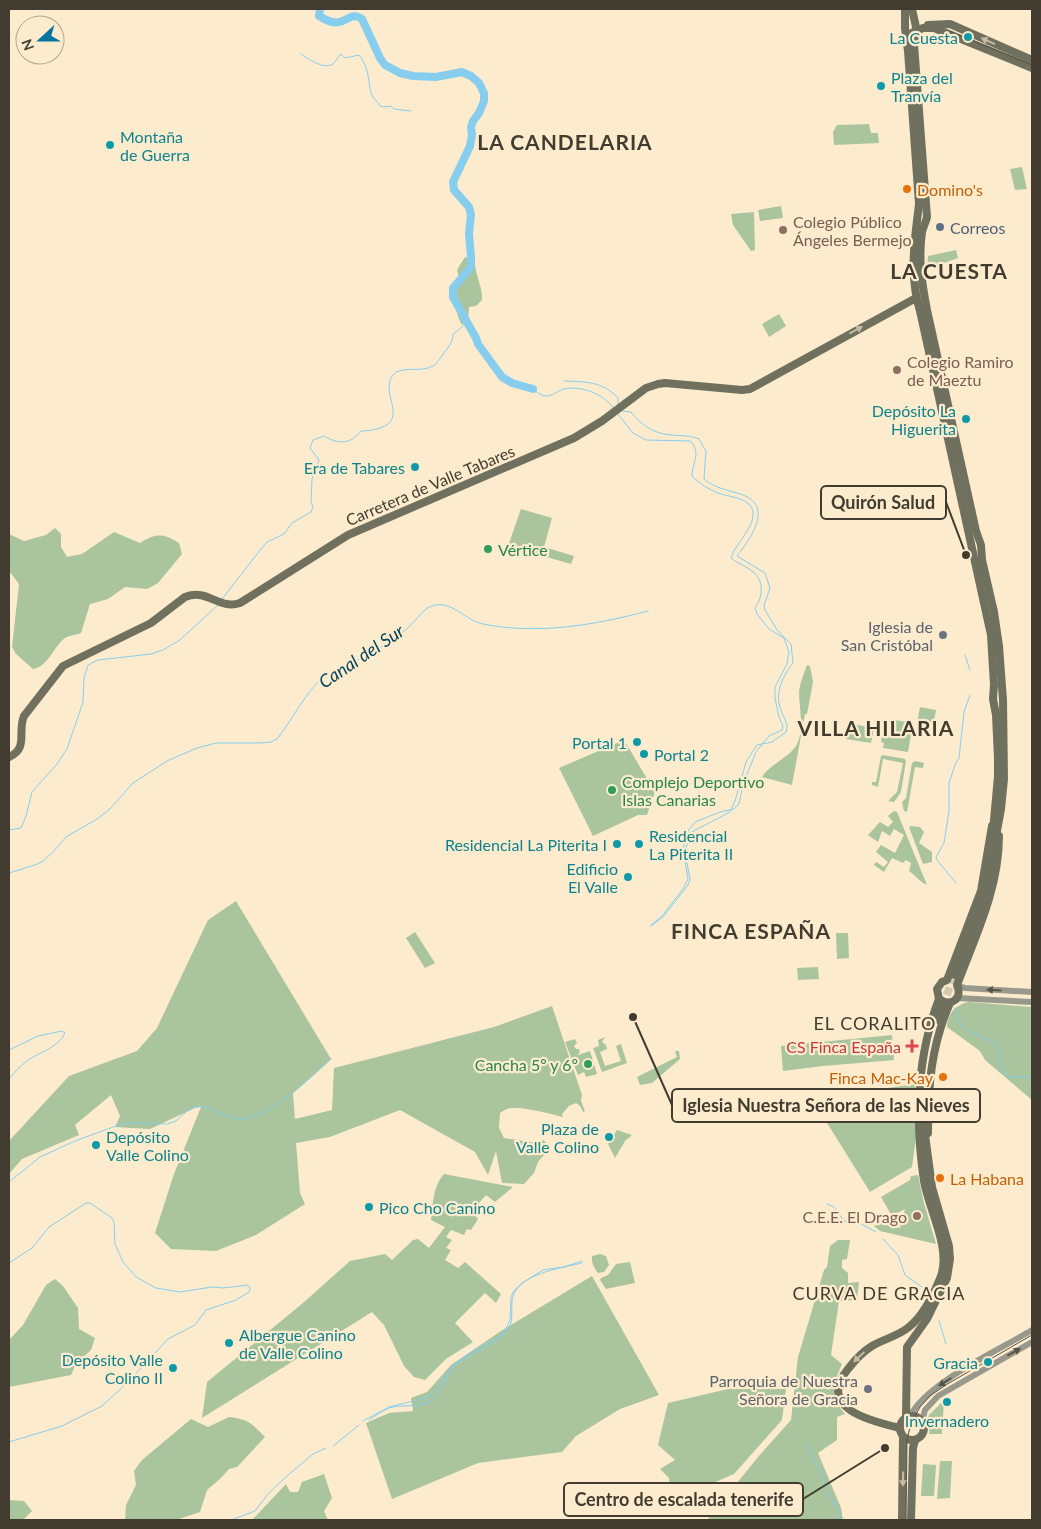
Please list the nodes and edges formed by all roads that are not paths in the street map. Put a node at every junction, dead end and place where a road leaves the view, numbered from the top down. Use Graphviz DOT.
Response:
graph roads {
  1 [pos="905,9"];
  2 [pos="912,9"];
  3 [pos="943,27"];
  4 [pos="906,28"];
  5 [pos="914,28"];
  6 [pos="1032,60"];
  7 [pos="1032,68"];
  8 [pos="922,218"];
  9 [pos="919,297"];
  10 [pos="998,700"];
  11 [pos="9,757"];
  12 [pos="996,802"];
  13 [pos="1001,809"];
  14 [pos="994,847"];
  15 [pos="955,975"];
  16 [pos="947,980"];
  17 [pos="957,985"];
  18 [pos="1032,992"];
  19 [pos="957,998"];
  20 [pos="939,999"];
  21 [pos="1032,1002"];
  22 [pos="950,1003"];
  23 [pos="942,1008"];
  24 [pos="925,1162"];
  25 [pos="910,1327"];
  26 [pos="1032,1330"];
  27 [pos="901,1333"];
  28 [pos="910,1341"];
  29 [pos="1032,1342"];
  30 [pos="908,1417"];
  31 [pos="922,1421"];
  32 [pos="900,1428"];
  33 [pos="903,1437"];
  34 [pos="915,1440"];
  35 [pos="902,1520"];
  36 [pos="911,1520"];
  1 -- 4 [label="main road"];
  2 -- 5 [label="main road"];
  3 -- 5 [label="main road"];
  6 -- 3 [label="main road, one-way"];
  3 -- 7 [label="main road"];
  4 -- 5 [label="main road"];
  4 -- 8 [label="main road"];
  5 -- 8 [label="main road"];
  8 -- 9 [label="main road"];
  9 -- 10 [label="main road"];
  11 -- 9 [label="main road, Carretera de Valle Tabares, one-way"];
  10 -- 12 [label="main road"];
  10 -- 13 [label="main road"];
  12 -- 14 [label="main road"];
  12 -- 16 [label="main road"];
  13 -- 14 [label="main road"];
  13 -- 17 [label="main road"];
  14 -- 15 [label="main road"];
  16 -- 17 [label="main road"];
  16 -- 20 [label="main road"];
  18 -- 17 [label="street, one-way"];
  17 -- 19 [label="main road"];
  19 -- 21 [label="street"];
  19 -- 22 [label="main road"];
  20 -- 22 [label="main road"];
  20 -- 24 [label="main road"];
  22 -- 24 [label="main road"];
  23 -- 24 [label="main road"];
  24 -- 25 [label="main road"];
  24 -- 28 [label="main road"];
  25 -- 27 [label="main road"];
  25 -- 28 [label="main road"];
  26 -- 30 [label="street, one-way"];
  27 -- 28 [label="main road"];
  27 -- 32 [label="main road, one-way"];
  28 -- 30 [label="main road"];
  31 -- 29 [label="street, one-way"];
  30 -- 31 [label="main road"];
  30 -- 32 [label="main road"];
  31 -- 34 [label="main road"];
  32 -- 33 [label="main road"];
  33 -- 34 [label="main road"];
  33 -- 35 [label="main road, one-way"];
  34 -- 36 [label="main road"];
}
